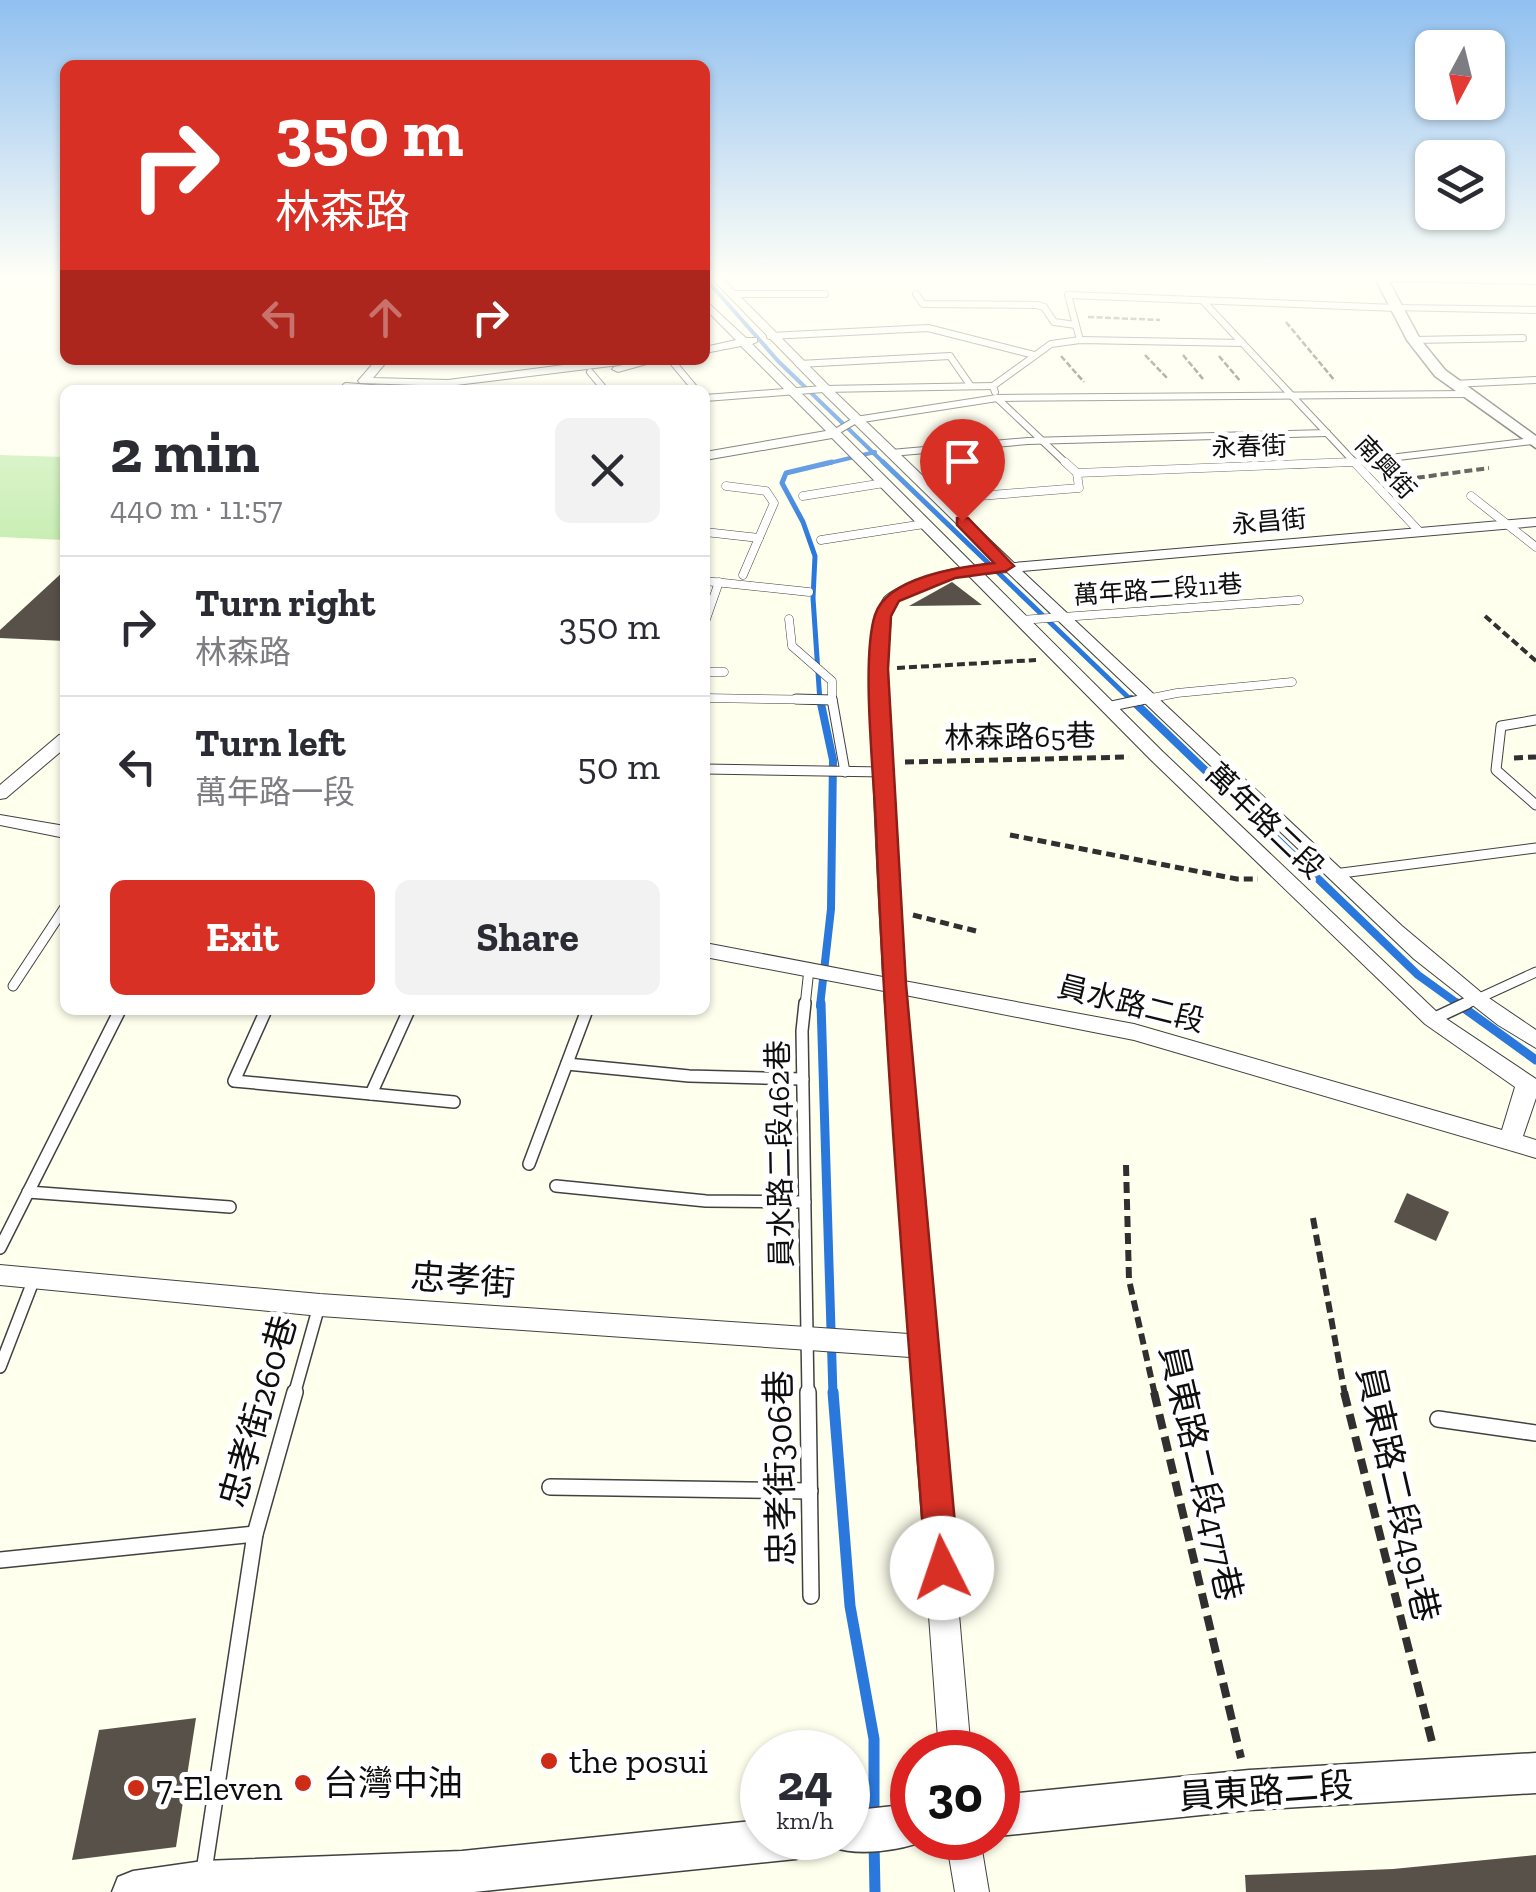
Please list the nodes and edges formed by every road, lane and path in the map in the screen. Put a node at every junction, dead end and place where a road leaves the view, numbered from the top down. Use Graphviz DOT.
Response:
graph roads {
  1 [pos="377,366"];
  2 [pos="579,366"];
  3 [pos="621,366"];
  4 [pos="767,366"];
  5 [pos="801,366"];
  6 [pos="957,366"];
  7 [pos="1019,366"];
  8 [pos="1071,366"];
  9 [pos="1155,366"];
  10 [pos="1228,366"];
  11 [pos="1264,366"];
  12 [pos="1324,366"];
  13 [pos="1436,366"];
  14 [pos="590,372"];
  15 [pos="1165,379"];
  16 [pos="1536,380"];
  17 [pos="1451,384"];
  18 [pos="500,385"];
  19 [pos="601,385"];
  20 [pos="970,385"];
  21 [pos="993,386"];
  22 [pos="823,389"];
  23 [pos="793,392"];
  24 [pos="1347,394"];
  25 [pos="1464,394"];
  26 [pos="1253,395"];
  27 [pos="1291,395"];
  28 [pos="1098,397"];
  29 [pos="710,398"];
  30 [pos="996,398"];
  31 [pos="856,420"];
  32 [pos="1327,433"];
  33 [pos="832,434"];
  34 [pos="1534,442"];
  35 [pos="1044,444"];
  36 [pos="891,453"];
  37 [pos="710,455"];
  38 [pos="1356,462"];
  39 [pos="1489,468"];
  40 [pos="1077,472"];
  41 [pos="884,483"];
  42 [pos="1375,484"];
  43 [pos="726,486"];
  44 [pos="803,496"];
  45 [pos="1471,496"];
  46 [pos="941,499"];
  47 [pos="1536,522"];
  48 [pos="924,524"];
  49 [pos="1502,524"];
  50 [pos="1418,530"];
  51 [pos="710,533"];
  52 [pos="759,538"];
  53 [pos="821,540"];
  54 [pos="1536,547"];
  55 [pos="1006,566"];
  56 [pos="975,571"];
  57 [pos="743,574"];
  58 [pos="710,581"];
  59 [pos="719,582"];
  60 [pos="809,592"];
  61 [pos="1298,600"];
  62 [pos="710,608"];
  63 [pos="1058,616"];
  64 [pos="1484,616"];
  65 [pos="789,618"];
  66 [pos="1021,620"];
  67 [pos="1059,659"];
  68 [pos="1536,661"];
  69 [pos="879,669"];
  70 [pos="710,672"];
  71 [pos="724,672"];
  72 [pos="1292,682"];
  73 [pos="710,698"];
  74 [pos="1148,698"];
  75 [pos="832,700"];
  76 [pos="1107,707"];
  77 [pos="1536,720"];
  78 [pos="60,742"];
  79 [pos="1157,756"];
  80 [pos="885,767"];
  81 [pos="710,769"];
  82 [pos="845,772"];
  83 [pos="0,794"];
  84 [pos="1536,805"];
  85 [pos="0,820"];
  86 [pos="60,831"];
  87 [pos="1010,835"];
  88 [pos="1536,848"];
  89 [pos="1281,874"];
  90 [pos="1332,874"];
  91 [pos="891,909"];
  92 [pos="60,915"];
  93 [pos="976,931"];
  94 [pos="710,951"];
  95 [pos="809,969"];
  96 [pos="1536,972"];
  97 [pos="894,984"];
  98 [pos="13,986"];
  99 [pos="1476,1002"];
  100 [pos="117,1015"];
  101 [pos="264,1015"];
  102 [pos="407,1015"];
  103 [pos="585,1015"];
  104 [pos="1432,1019"];
  105 [pos="1536,1040"];
  106 [pos="567,1064"];
  107 [pos="803,1079"];
  108 [pos="1532,1087"];
  109 [pos="371,1094"];
  110 [pos="454,1102"];
  111 [pos="1510,1142"];
  112 [pos="1536,1149"];
  113 [pos="530,1164"];
  114 [pos="1126,1165"];
  115 [pos="556,1186"];
  116 [pos="28,1192"];
  117 [pos="805,1202"];
  118 [pos="230,1207"];
  119 [pos="1312,1218"];
  120 [pos="0,1248"];
  121 [pos="0,1275"];
  122 [pos="34,1278"];
  123 [pos="320,1305"];
  124 [pos="808,1338"];
  125 [pos="922,1346"];
  126 [pos="0,1367"];
  127 [pos="1438,1419"];
  128 [pos="1536,1432"];
  129 [pos="550,1487"];
  130 [pos="810,1492"];
  131 [pos="255,1534"];
  132 [pos="0,1560"];
  133 [pos="811,1596"];
  134 [pos="953,1730"];
  135 [pos="1536,1773"];
  136 [pos="1442,1780"];
  137 [pos="1249,1790"];
  138 [pos="1020,1814"];
  139 [pos="740,1845"];
  140 [pos="966,1860"];
  141 [pos="203,1882"];
  142 [pos="461,1882"];
  143 [pos="133,1892"];
  144 [pos="972,1892"];
  1 -- 2 [label="street"];
  3 -- 14 [label="street"];
  4 -- 23 [label="street, 萬年路二段"];
  5 -- 22 [label="street, 萬年路二段"];
  6 -- 20 [label="lane"];
  7 -- 21 [label="lane"];
  8 -- 28 [label="path"];
  9 -- 15 [label="path"];
  10 -- 26 [label="path"];
  11 -- 27 [label="lane, 南興街"];
  12 -- 24 [label="path"];
  13 -- 17 [label="street"];
  14 -- 18 [label="street"];
  14 -- 19 [label="lane"];
  16 -- 17 [label="lane"];
  17 -- 25 [label="street"];
  20 -- 21 [label="lane"];
  20 -- 22 [label="lane"];
  21 -- 30 [label="lane"];
  22 -- 23 [label="lane"];
  22 -- 31 [label="street, 萬年路二段"];
  23 -- 29 [label="lane"];
  23 -- 33 [label="street, 萬年路二段"];
  24 -- 25 [label="lane"];
  24 -- 27 [label="lane"];
  25 -- 34 [label="street"];
  26 -- 27 [label="lane"];
  26 -- 28 [label="lane"];
  27 -- 32 [label="lane, 南興街"];
  28 -- 30 [label="lane"];
  30 -- 31 [label="lane"];
  30 -- 35 [label="lane"];
  31 -- 33 [label="lane"];
  31 -- 36 [label="street, 萬年路二段"];
  32 -- 35 [label="lane"];
  32 -- 38 [label="lane, 南興街"];
  33 -- 37 [label="street"];
  33 -- 41 [label="street, 萬年路二段"];
  34 -- 38 [label="lane, 永春街"];
  35 -- 36 [label="lane"];
  35 -- 40 [label="lane"];
  36 -- 46 [label="street, 萬年路二段"];
  38 -- 40 [label="lane, 永春街"];
  38 -- 42 [label="lane, 南興街"];
  39 -- 42 [label="path"];
  40 -- 46 [label="lane"];
  41 -- 44 [label="lane"];
  41 -- 48 [label="street, 萬年路二段"];
  42 -- 50 [label="lane, 南興街"];
  43 -- 52 [label="lane"];
  45 -- 49 [label="lane"];
  46 -- 55 [label="street, 萬年路二段"];
  47 -- 49 [label="street, 永昌街"];
  48 -- 53 [label="lane"];
  48 -- 56 [label="street, 萬年路二段"];
  49 -- 50 [label="street, 永昌街"];
  49 -- 54 [label="lane"];
  50 -- 55 [label="street, 永昌街"];
  51 -- 52 [label="lane"];
  52 -- 57 [label="lane"];
  55 -- 56 [label="street, 永昌街"];
  55 -- 63 [label="street, 萬年路二段"];
  56 -- 66 [label="street, 萬年路二段"];
  56 -- 69 [label="street, 永昌街"];
  58 -- 59 [label="lane"];
  59 -- 60 [label="lane"];
  59 -- 62 [label="lane"];
  61 -- 63 [label="lane, 萬年路二段11巷"];
  63 -- 66 [label="lane, 萬年路二段11巷"];
  63 -- 74 [label="street, 萬年路二段"];
  64 -- 68 [label="path"];
  65 -- 75 [label="lane"];
  66 -- 67 [label="street, 萬年路二段"];
  67 -- 69 [label="path"];
  67 -- 76 [label="street, 萬年路二段"];
  69 -- 80 [label="street"];
  70 -- 71 [label="lane"];
  72 -- 74 [label="lane"];
  73 -- 75 [label="lane"];
  74 -- 76 [label="lane"];
  74 -- 90 [label="street, 萬年路二段"];
  75 -- 82 [label="lane"];
  76 -- 79 [label="street, 萬年路二段"];
  77 -- 84 [label="lane"];
  78 -- 83 [label="street"];
  79 -- 80 [label="path, 林森路65巷"];
  79 -- 89 [label="street, 萬年路二段"];
  80 -- 82 [label="lane"];
  80 -- 91 [label="street"];
  81 -- 82 [label="lane"];
  85 -- 86 [label="street"];
  87 -- 89 [label="path"];
  88 -- 90 [label="lane"];
  89 -- 104 [label="street, 萬年路二段"];
  90 -- 99 [label="street, 萬年路二段"];
  91 -- 93 [label="path"];
  91 -- 97 [label="street"];
  92 -- 98 [label="lane"];
  94 -- 95 [label="street, 員水路二段"];
  95 -- 97 [label="street, 員水路二段"];
  95 -- 107 [label="lane, 員水路二段462巷"];
  96 -- 99 [label="lane"];
  97 -- 111 [label="street, 員水路二段"];
  97 -- 125 [label="street"];
  99 -- 104 [label="lane"];
  99 -- 105 [label="street, 萬年路二段"];
  100 -- 116 [label="lane"];
  101 -- 109 [label="lane"];
  102 -- 109 [label="lane"];
  103 -- 106 [label="lane"];
  104 -- 108 [label="street, 萬年路二段"];
  106 -- 107 [label="lane"];
  106 -- 113 [label="lane"];
  107 -- 117 [label="lane, 員水路二段462巷"];
  108 -- 111 [label="street"];
  109 -- 110 [label="lane"];
  111 -- 112 [label="street, 員水路二段"];
  114 -- 137 [label="path, 員東路二段477巷"];
  115 -- 117 [label="lane"];
  116 -- 118 [label="lane"];
  116 -- 120 [label="lane"];
  117 -- 124 [label="lane, 員水路二段462巷"];
  119 -- 136 [label="path, 員東路二段491巷"];
  121 -- 122 [label="street, 忠孝街"];
  122 -- 123 [label="street, 忠孝街"];
  122 -- 126 [label="lane"];
  123 -- 124 [label="street, 忠孝街"];
  123 -- 131 [label="lane, 忠孝街260巷"];
  124 -- 125 [label="street, 忠孝街"];
  124 -- 130 [label="lane, 忠孝街306巷"];
  125 -- 134 [label="street"];
  127 -- 128 [label="lane"];
  129 -- 130 [label="lane"];
  130 -- 133 [label="lane, 忠孝街306巷"];
  131 -- 132 [label="lane"];
  131 -- 141 [label="lane, 忠孝街260巷"];
  135 -- 136 [label="street, 員東路二段"];
  136 -- 137 [label="street, 員東路二段"];
  137 -- 138 [label="street, 員東路二段"];
  139 -- 142 [label="street"];
  140 -- 144 [label="street"];
  141 -- 142 [label="street"];
  141 -- 143 [label="street"];
}
